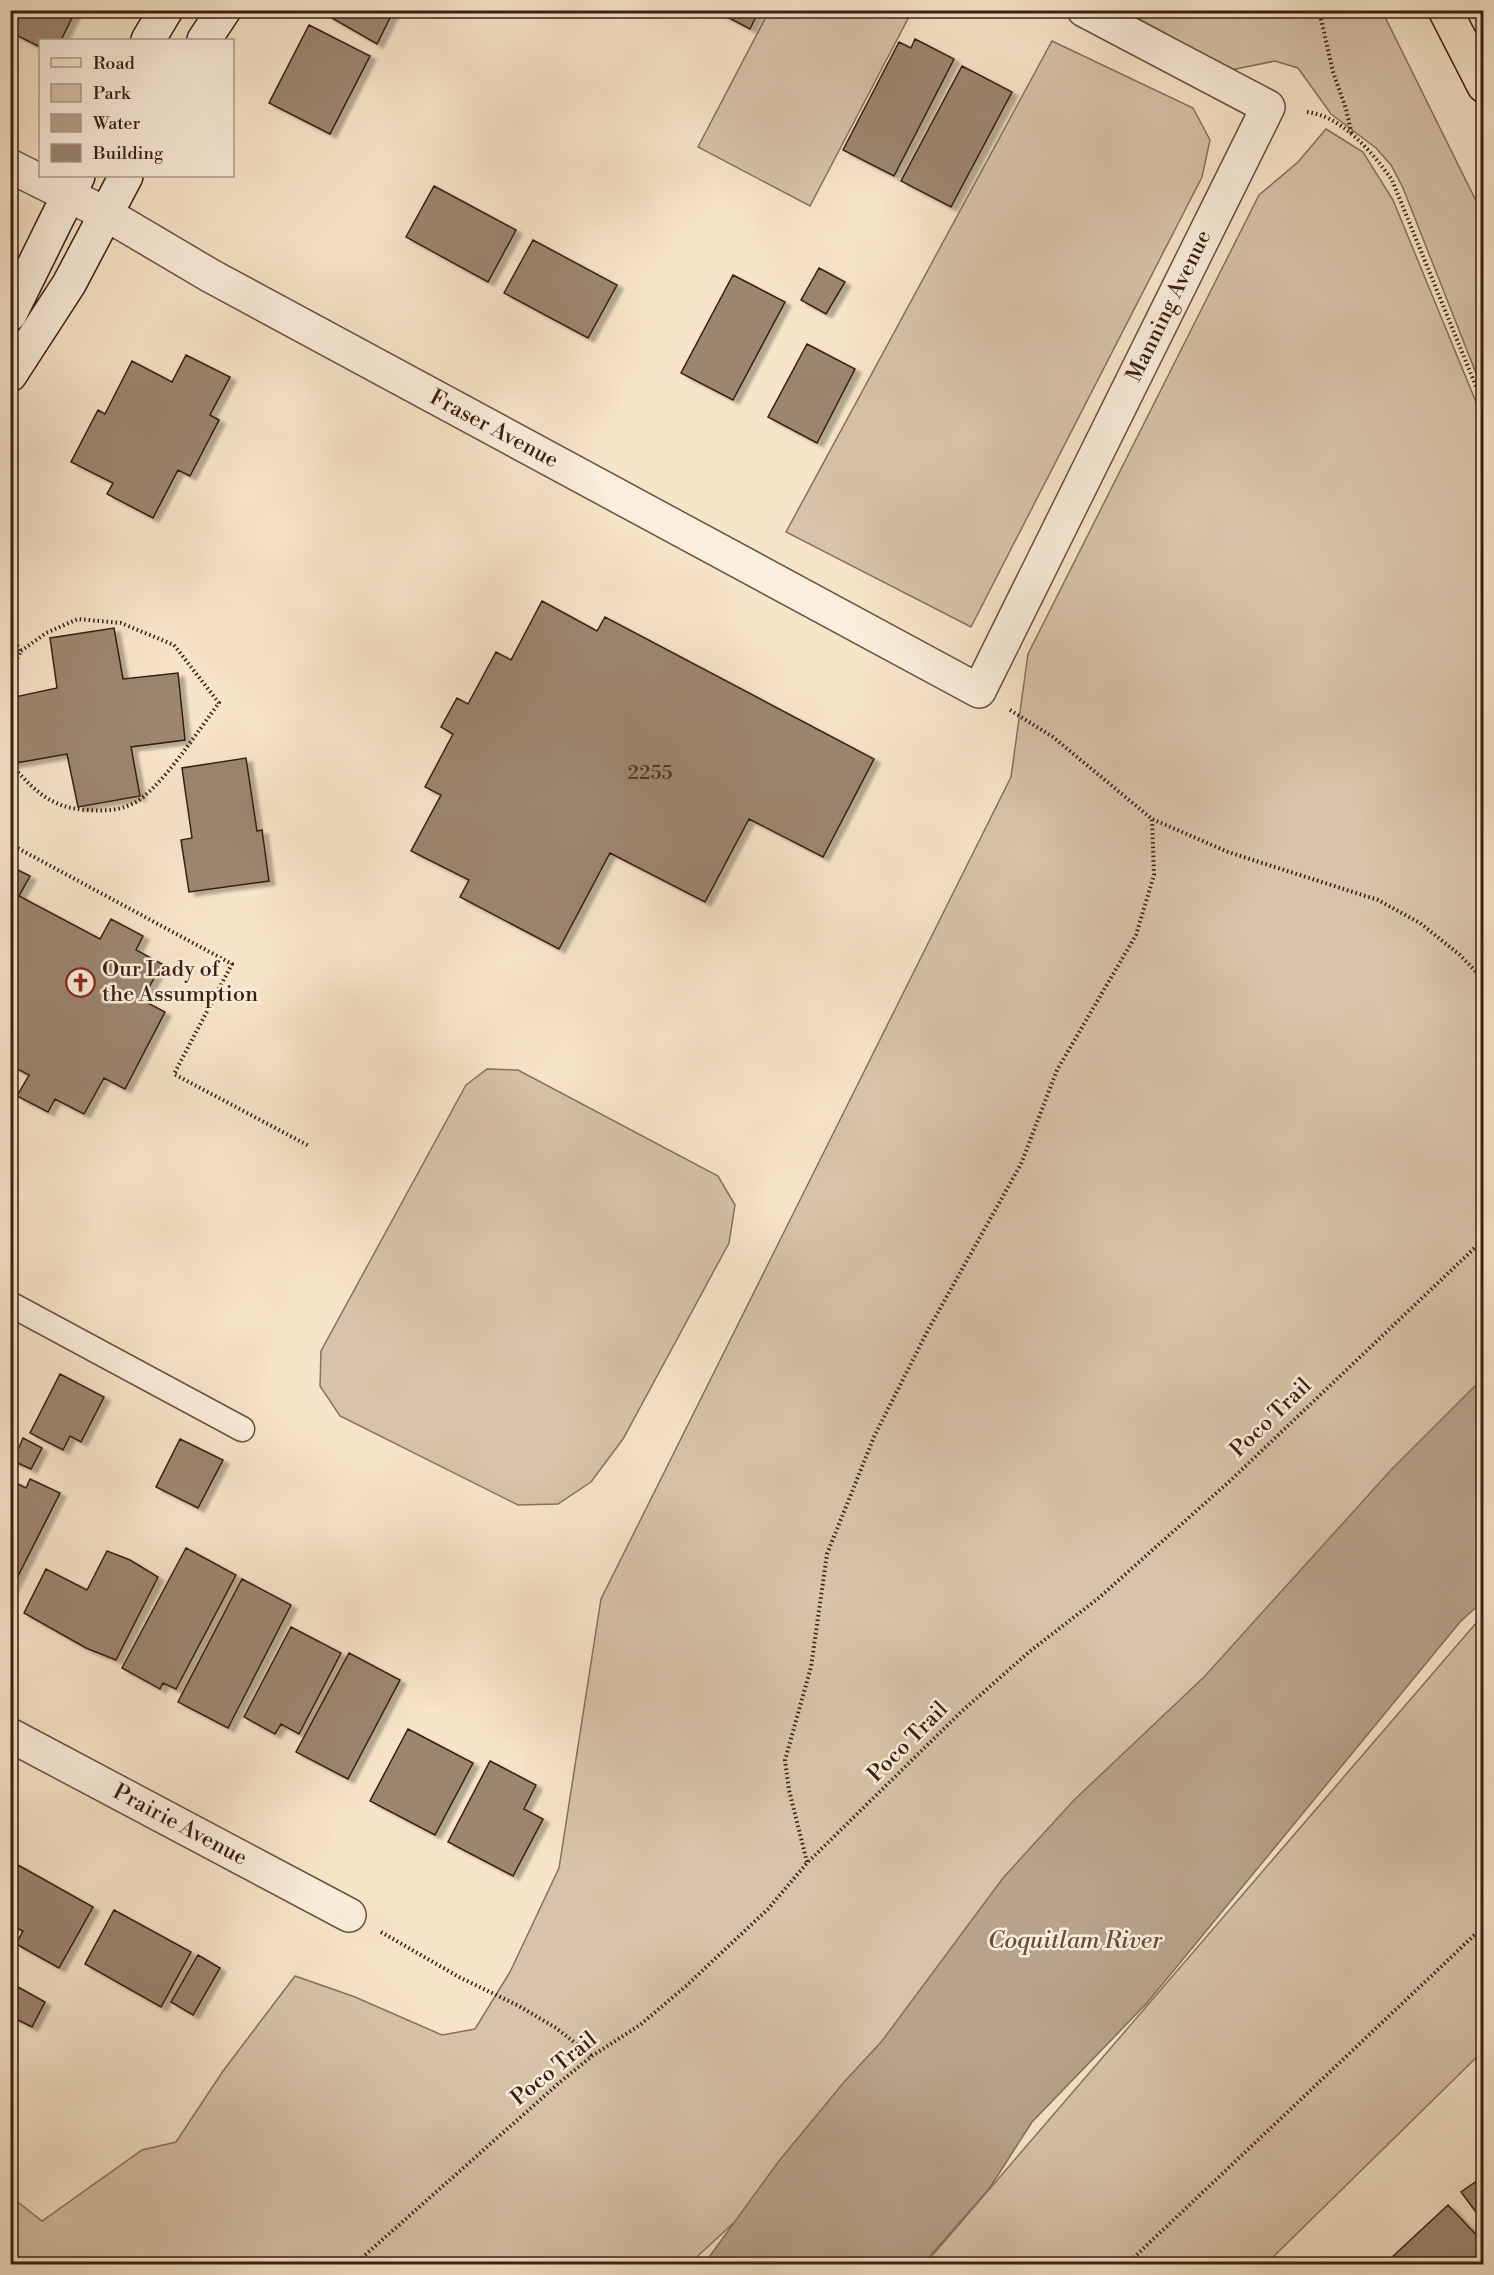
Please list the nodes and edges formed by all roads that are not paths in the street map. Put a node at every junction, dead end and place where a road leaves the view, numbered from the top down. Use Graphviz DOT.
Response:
graph roads {
  1 [pos="166,10"];
  2 [pos="224,10"];
  3 [pos="1084,10"];
  4 [pos="1445,10"];
  5 [pos="149,39"];
  6 [pos="205,39"];
  7 [pos="1484,86"];
  8 [pos="10,166"];
  9 [pos="39,175"];
  10 [pos="46,177"];
  11 [pos="125,177"];
  12 [pos="73,185"];
  13 [pos="106,214"];
  14 [pos="10,314"];
  15 [pos="10,375"];
  16 [pos="979,691"];
  17 [pos="10,1304"];
  18 [pos="242,1429"];
  19 [pos="10,1735"];
  20 [pos="349,1915"];
  1 -- 5 [label="street"];
  2 -- 6 [label="street"];
  3 -- 16 [label="street, Manning Avenue"];
  4 -- 7 [label="main road"];
  8 -- 9 [label="street, Fraser Avenue"];
  10 -- 12 [label="street, Fraser Avenue"];
  11 -- 13 [label="street"];
  12 -- 13 [label="street, Fraser Avenue"];
  12 -- 14 [label="street"];
  13 -- 15 [label="street"];
  13 -- 16 [label="street, Fraser Avenue"];
  17 -- 18 [label="lane"];
  19 -- 20 [label="street, Prairie Avenue"];
}
